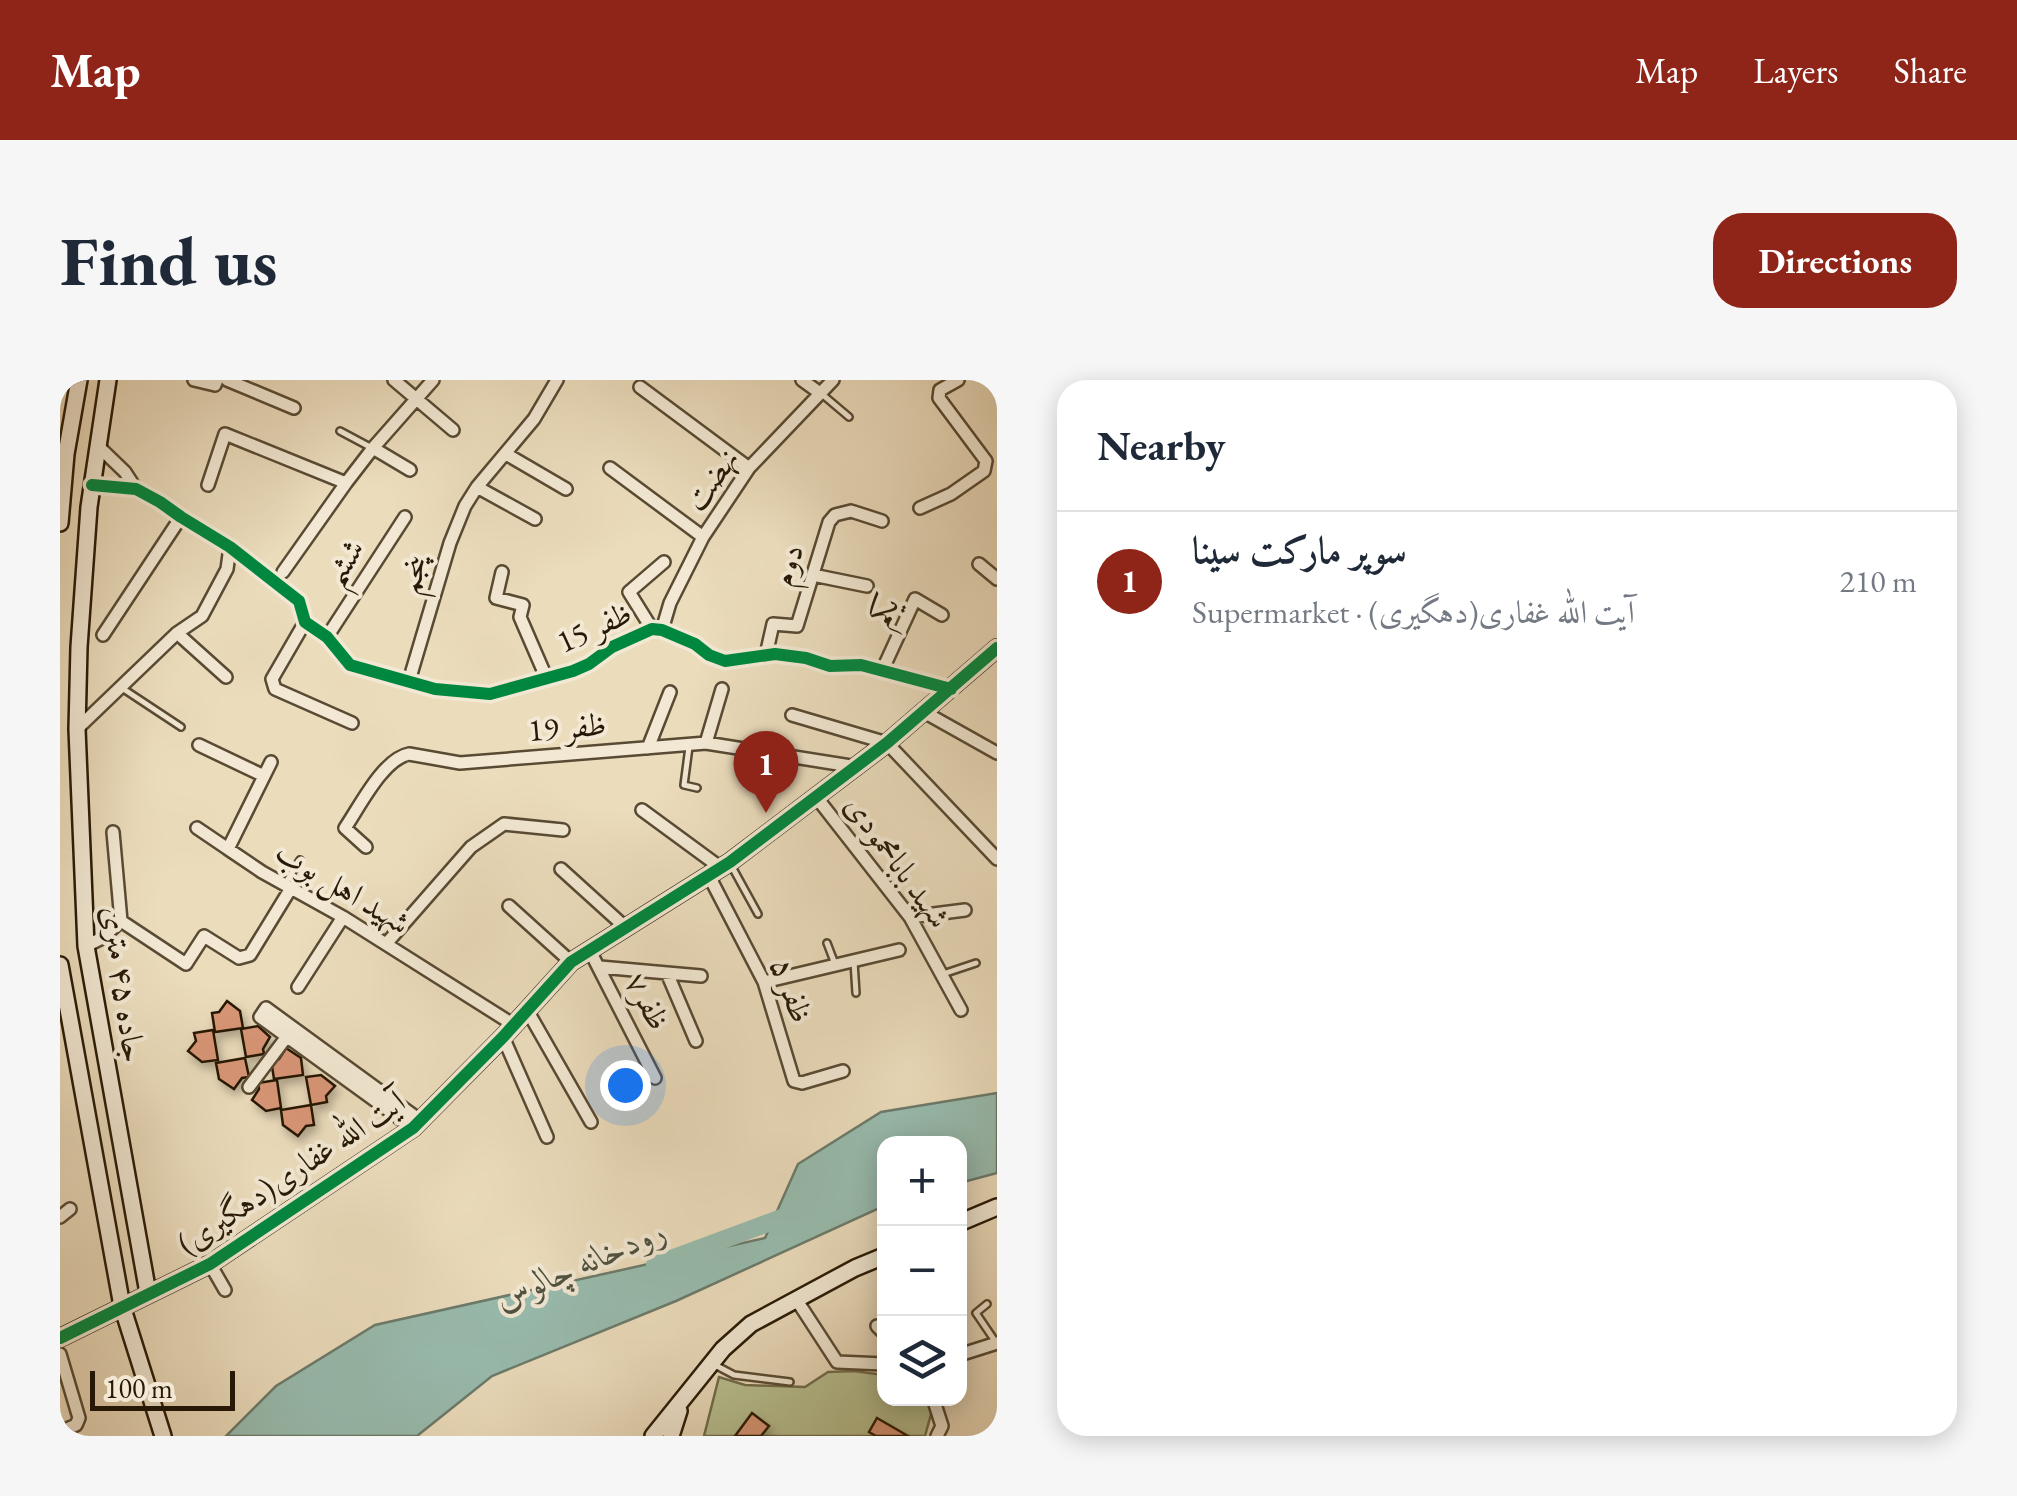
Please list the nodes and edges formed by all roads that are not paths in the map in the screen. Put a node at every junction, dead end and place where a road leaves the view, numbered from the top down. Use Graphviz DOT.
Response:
graph roads {
  1 [pos="79,380"];
  2 [pos="108,380"];
  3 [pos="194,380"];
  4 [pos="217,380"];
  5 [pos="227,380"];
  6 [pos="394,380"];
  7 [pos="433,380"];
  8 [pos="557,380"];
  9 [pos="802,380"];
  10 [pos="834,380"];
  11 [pos="958,380"];
  12 [pos="640,387"];
  13 [pos="820,393"];
  14 [pos="416,398"];
  15 [pos="294,408"];
  16 [pos="849,417"];
  17 [pos="453,430"];
  18 [pos="340,431"];
  19 [pos="97,445"];
  20 [pos="372,448"];
  21 [pos="506,454"];
  22 [pos="63,458"];
  23 [pos="986,460"];
  24 [pos="610,468"];
  25 [pos="749,468"];
  26 [pos="410,470"];
  27 [pos="997,474"];
  28 [pos="346,483"];
  29 [pos="92,485"];
  30 [pos="208,485"];
  31 [pos="477,487"];
  32 [pos="566,489"];
  33 [pos="136,490"];
  34 [pos="920,508"];
  35 [pos="405,517"];
  36 [pos="181,518"];
  37 [pos="535,519"];
  38 [pos="882,522"];
  39 [pos="60,523"];
  40 [pos="703,537"];
  41 [pos="230,547"];
  42 [pos="664,562"];
  43 [pos="978,564"];
  44 [pos="282,572"];
  45 [pos="502,572"];
  46 [pos="813,576"];
  47 [pos="997,579"];
  48 [pos="867,586"];
  49 [pos="942,615"];
  50 [pos="305,622"];
  51 [pos="657,629"];
  52 [pos="177,633"];
  53 [pos="103,635"];
  54 [pos="327,637"];
  55 [pos="997,648"];
  56 [pos="766,655"];
  57 [pos="882,671"];
  58 [pos="226,676"];
  59 [pos="546,677"];
  60 [pos="408,681"];
  61 [pos="120,687"];
  62 [pos="722,689"];
  63 [pos="951,689"];
  64 [pos="670,692"];
  65 [pos="924,712"];
  66 [pos="792,715"];
  67 [pos="352,723"];
  68 [pos="181,727"];
  69 [pos="76,728"];
  70 [pos="706,743"];
  71 [pos="690,744"];
  72 [pos="887,744"];
  73 [pos="199,745"];
  74 [pos="648,748"];
  75 [pos="997,753"];
  76 [pos="271,762"];
  77 [pos="856,768"];
  78 [pos="264,776"];
  79 [pos="697,788"];
  80 [pos="817,798"];
  81 [pos="642,810"];
  82 [pos="197,828"];
  83 [pos="563,830"];
  84 [pos="113,832"];
  85 [pos="366,847"];
  86 [pos="228,850"];
  87 [pos="997,859"];
  88 [pos="300,860"];
  89 [pos="561,869"];
  90 [pos="720,869"];
  91 [pos="288,887"];
  92 [pos="510,906"];
  93 [pos="966,910"];
  94 [pos="758,914"];
  95 [pos="344,916"];
  96 [pos="910,917"];
  97 [pos="121,921"];
  98 [pos="624,927"];
  99 [pos="827,943"];
  100 [pos="386,944"];
  101 [pos="86,946"];
  102 [pos="590,949"];
  103 [pos="899,950"];
  104 [pos="854,960"];
  105 [pos="570,962"];
  106 [pos="834,964"];
  107 [pos="976,964"];
  108 [pos="60,965"];
  109 [pos="600,967"];
  110 [pos="666,974"];
  111 [pos="943,974"];
  112 [pos="700,976"];
  113 [pos="764,982"];
  114 [pos="298,987"];
  115 [pos="856,993"];
  116 [pos="528,1010"];
  117 [pos="961,1010"];
  118 [pos="508,1031"];
  119 [pos="696,1041"];
  120 [pos="843,1071"];
  121 [pos="656,1078"];
  122 [pos="249,1087"];
  123 [pos="591,1122"];
  124 [pos="417,1125"];
  125 [pos="547,1138"];
  126 [pos="997,1207"];
  127 [pos="967,1221"];
  128 [pos="877,1259"];
  129 [pos="210,1264"];
  130 [pos="225,1290"];
  131 [pos="148,1293"];
  132 [pos="796,1299"];
  133 [pos="987,1304"];
  134 [pos="122,1306"];
  135 [pos="60,1338"];
  136 [pos="997,1343"];
  137 [pos="967,1353"];
  138 [pos="60,1354"];
  139 [pos="712,1364"];
  140 [pos="877,1364"];
  141 [pos="790,1382"];
  142 [pos="682,1402"];
  143 [pos="936,1406"];
  144 [pos="60,1432"];
  145 [pos="162,1435"];
  146 [pos="653,1436"];
  147 [pos="671,1436"];
  148 [pos="937,1436"];
  1 -- 22 [label="street"];
  2 -- 19 [label="street, جاده ۴۵ متری"];
  3 -- 4 [label="street"];
  5 -- 15 [label="street"];
  6 -- 14 [label="street"];
  7 -- 14 [label="street"];
  8 -- 21 [label="street, پنجم"];
  9 -- 13 [label="street"];
  10 -- 13 [label="street, نهضت"];
  11 -- 23 [label="street"];
  12 -- 25 [label="street"];
  13 -- 16 [label="lane"];
  13 -- 25 [label="street, نهضت"];
  14 -- 17 [label="street"];
  14 -- 20 [label="street"];
  18 -- 20 [label="lane"];
  19 -- 29 [label="street, جاده ۴۵ متری"];
  19 -- 33 [label="street"];
  20 -- 26 [label="street"];
  20 -- 28 [label="street"];
  21 -- 31 [label="street, پنجم"];
  21 -- 32 [label="street"];
  22 -- 39 [label="street"];
  23 -- 27 [label="street"];
  23 -- 34 [label="street"];
  24 -- 40 [label="street"];
  25 -- 40 [label="street, نهضت"];
  28 -- 30 [label="street"];
  28 -- 44 [label="street"];
  29 -- 33 [label="street"];
  29 -- 69 [label="street, جاده ۴۵ متری"];
  31 -- 37 [label="street"];
  31 -- 60 [label="street, پنجم"];
  33 -- 36 [label="street"];
  35 -- 54 [label="street, ششم"];
  36 -- 41 [label="street"];
  36 -- 53 [label="street"];
  38 -- 46 [label="street, دوم"];
  40 -- 51 [label="street, نهضت"];
  41 -- 50 [label="street"];
  41 -- 52 [label="street"];
  42 -- 51 [label="street"];
  43 -- 47 [label="street"];
  45 -- 59 [label="street"];
  46 -- 48 [label="street"];
  46 -- 56 [label="street, دوم"];
  49 -- 57 [label="street, یکم"];
  50 -- 54 [label="street, ظفر 15"];
  50 -- 67 [label="street"];
  51 -- 56 [label="street, ظفر 15"];
  51 -- 59 [label="street, ظفر 15"];
  52 -- 58 [label="street"];
  52 -- 61 [label="street"];
  54 -- 60 [label="street, ظفر 15"];
  55 -- 63 [label="street, آیت الله غفاری(دهگیری)"];
  56 -- 57 [label="street, ظفر 15"];
  57 -- 63 [label="street, ظفر 15"];
  59 -- 60 [label="street, ظفر 15"];
  61 -- 68 [label="lane"];
  61 -- 69 [label="street"];
  62 -- 70 [label="street"];
  63 -- 65 [label="street, آیت الله غفاری(دهگیری)"];
  64 -- 74 [label="street"];
  65 -- 72 [label="street, آیت الله غفاری(دهگیری)"];
  65 -- 75 [label="street"];
  66 -- 72 [label="street"];
  69 -- 101 [label="street, جاده ۴۵ متری"];
  70 -- 71 [label="street, ظفر 19"];
  70 -- 77 [label="street, ظفر 19"];
  71 -- 74 [label="street, ظفر 19"];
  71 -- 79 [label="lane"];
  72 -- 77 [label="street, آیت الله غفاری(دهگیری)"];
  72 -- 87 [label="street"];
  73 -- 78 [label="street"];
  74 -- 85 [label="street, ظفر 19"];
  76 -- 78 [label="street, شهید اهل بوب"];
  77 -- 80 [label="street, آیت الله غفاری(دهگیری)"];
  78 -- 86 [label="street, شهید اهل بوب"];
  80 -- 90 [label="street, آیت الله غفاری(دهگیری)"];
  80 -- 96 [label="street, شهید بابامحمودی"];
  81 -- 90 [label="street"];
  82 -- 86 [label="street"];
  83 -- 100 [label="street"];
  84 -- 97 [label="street"];
  86 -- 91 [label="street, شهید اهل بوب"];
  88 -- 91 [label="lane"];
  89 -- 98 [label="street"];
  90 -- 94 [label="lane"];
  90 -- 98 [label="street, آیت الله غفاری(دهگیری)"];
  90 -- 113 [label="street, ظفر ۵"];
  91 -- 95 [label="street, شهید اهل بوب"];
  91 -- 97 [label="street"];
  92 -- 105 [label="street"];
  93 -- 96 [label="street"];
  95 -- 100 [label="street, شهید اهل بوب"];
  95 -- 114 [label="street"];
  96 -- 111 [label="street, شهید بابامحمودی"];
  97 -- 101 [label="street"];
  98 -- 102 [label="street, آیت الله غفاری(دهگیری)"];
  99 -- 106 [label="lane"];
  100 -- 118 [label="street, شهید اهل بوب"];
  101 -- 131 [label="street, جاده ۴۵ متری"];
  102 -- 105 [label="street, آیت الله غفاری(دهگیری)"];
  102 -- 109 [label="street, ظفر۷"];
  103 -- 104 [label="street"];
  104 -- 106 [label="street"];
  104 -- 115 [label="lane"];
  105 -- 116 [label="street, آیت الله غفاری(دهگیری)"];
  106 -- 113 [label="street"];
  107 -- 111 [label="lane"];
  108 -- 134 [label="street, جاده ۴۵ متری"];
  109 -- 110 [label="street"];
  109 -- 121 [label="street, ظفر۷"];
  110 -- 112 [label="street"];
  110 -- 119 [label="street"];
  111 -- 117 [label="street, شهید بابامحمودی"];
  113 -- 120 [label="street, ظفر ۵"];
  116 -- 118 [label="street, آیت الله غفاری(دهگیری)"];
  116 -- 123 [label="street"];
  118 -- 124 [label="street, آیت الله غفاری(دهگیری)"];
  118 -- 125 [label="street"];
  122 -- 124 [label="street"];
  124 -- 129 [label="street, آیت الله غفاری(دهگیری)"];
  126 -- 127 [label="street"];
  128 -- 132 [label="street"];
  129 -- 130 [label="street"];
  129 -- 131 [label="street, آیت الله غفاری(دهگیری)"];
  131 -- 134 [label="street, آیت الله غفاری(دهگیری)"];
  132 -- 139 [label="street"];
  132 -- 140 [label="street"];
  133 -- 136 [label="lane"];
  134 -- 135 [label="street, آیت الله غفاری(دهگیری)"];
  134 -- 145 [label="street, جاده ۴۵ متری"];
  136 -- 137 [label="street"];
  138 -- 144 [label="street"];
  139 -- 141 [label="lane"];
  139 -- 142 [label="street"];
  142 -- 146 [label="street"];
  142 -- 147 [label="street"];
  143 -- 148 [label="street"];
}
